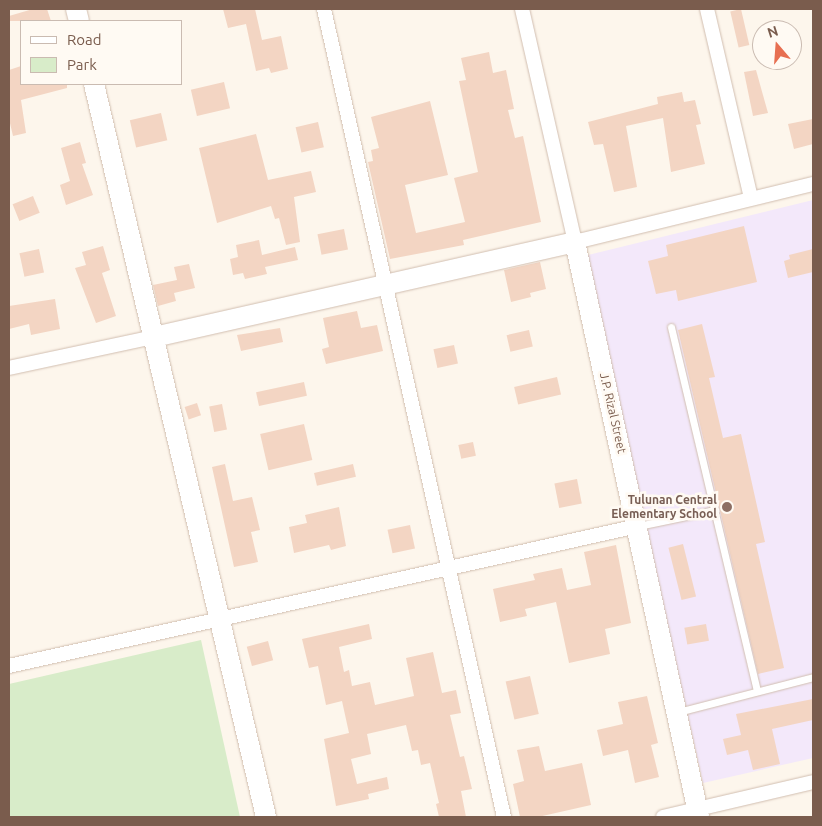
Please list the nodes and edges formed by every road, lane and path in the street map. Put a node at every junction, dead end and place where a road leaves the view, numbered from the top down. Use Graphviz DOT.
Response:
graph roads {
  1 [pos="324,9"];
  2 [pos="522,9"];
  3 [pos="707,9"];
  4 [pos="94,85"];
  5 [pos="813,184"];
  6 [pos="751,198"];
  7 [pos="575,242"];
  8 [pos="386,284"];
  9 [pos="671,328"];
  10 [pos="154,337"];
  11 [pos="9,368"];
  12 [pos="715,510"];
  13 [pos="638,526"];
  14 [pos="448,568"];
  15 [pos="220,619"];
  16 [pos="9,666"];
  17 [pos="813,677"];
  18 [pos="758,691"];
  19 [pos="678,712"];
  20 [pos="813,782"];
  21 [pos="699,813"];
  22 [pos="266,817"];
  23 [pos="504,817"];
  24 [pos="663,817"];
  1 -- 8 [label="street"];
  2 -- 7 [label="street, J.P. Rizal Street"];
  3 -- 6 [label="street"];
  4 -- 10 [label="street"];
  5 -- 6 [label="street"];
  6 -- 7 [label="street"];
  7 -- 8 [label="street"];
  7 -- 13 [label="street, J.P. Rizal Street"];
  8 -- 10 [label="street"];
  8 -- 14 [label="street"];
  9 -- 12 [label="lane"];
  10 -- 11 [label="street"];
  10 -- 15 [label="street"];
  12 -- 13 [label="lane"];
  12 -- 18 [label="lane"];
  13 -- 14 [label="street"];
  13 -- 19 [label="street, J.P. Rizal Street"];
  14 -- 15 [label="street"];
  14 -- 23 [label="street"];
  15 -- 16 [label="street"];
  15 -- 22 [label="street"];
  17 -- 18 [label="lane"];
  18 -- 19 [label="lane"];
  19 -- 21 [label="street, J.P. Rizal Street"];
  20 -- 21 [label="street"];
  21 -- 24 [label="street"];
}
